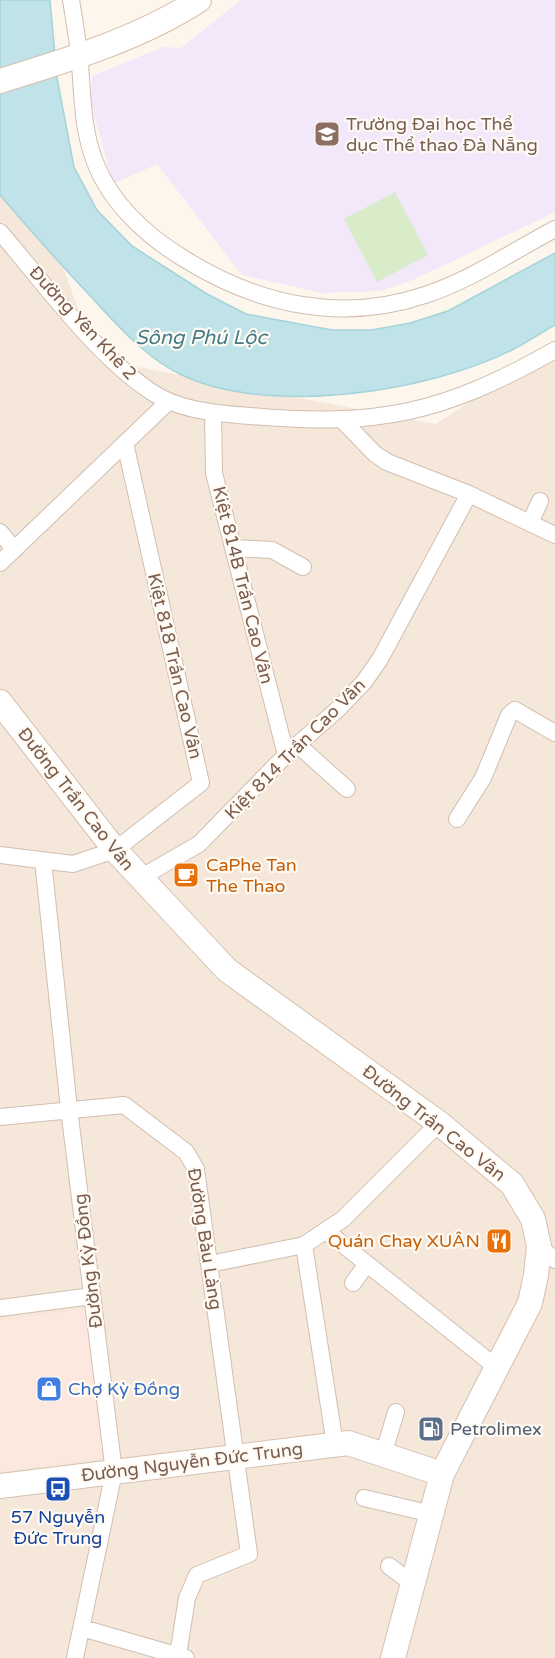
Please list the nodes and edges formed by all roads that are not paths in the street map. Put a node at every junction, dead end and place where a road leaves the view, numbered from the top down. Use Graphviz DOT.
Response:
graph roads {
  1 [pos="71,0"];
  2 [pos="199,0"];
  3 [pos="69,59"];
  4 [pos="0,81"];
  5 [pos="555,229"];
  6 [pos="0,232"];
  7 [pos="555,351"];
  8 [pos="168,402"];
  9 [pos="213,413"];
  10 [pos="343,421"];
  11 [pos="125,443"];
  12 [pos="469,494"];
  13 [pos="540,501"];
  14 [pos="530,523"];
  15 [pos="0,532"];
  16 [pos="555,535"];
  17 [pos="234,548"];
  18 [pos="14,549"];
  19 [pos="0,564"];
  20 [pos="303,567"];
  21 [pos="0,702"];
  22 [pos="555,733"];
  23 [pos="292,750"];
  24 [pos="347,789"];
  25 [pos="457,819"];
  26 [pos="115,850"];
  27 [pos="0,855"];
  28 [pos="43,860"];
  29 [pos="140,878"];
  30 [pos="69,1109"];
  31 [pos="0,1117"];
  32 [pos="439,1123"];
  33 [pos="326,1231"];
  34 [pos="304,1245"];
  35 [pos="549,1251"];
  36 [pos="210,1264"];
  37 [pos="367,1264"];
  38 [pos="353,1283"];
  39 [pos="92,1296"];
  40 [pos="0,1308"];
  41 [pos="496,1367"];
  42 [pos="396,1412"];
  43 [pos="335,1445"];
  44 [pos="383,1455"];
  45 [pos="235,1456"];
  46 [pos="114,1472"];
  47 [pos="442,1474"];
  48 [pos="0,1486"];
  49 [pos="364,1498"];
  50 [pos="432,1514"];
  51 [pos="389,1566"];
  52 [pos="413,1584"];
  53 [pos="82,1629"];
  54 [pos="161,1654"];
  55 [pos="182,1657"];
  56 [pos="75,1658"];
  57 [pos="393,1658"];
  1 -- 3 [label="street"];
  2 -- 3 [label="main road"];
  3 -- 4 [label="main road"];
  3 -- 5 [label="street"];
  6 -- 8 [label="street, Đường Yên Khê 2"];
  7 -- 10 [label="street, Đường Yên Khê 2"];
  8 -- 9 [label="street, Đường Yên Khê 2"];
  8 -- 11 [label="street"];
  9 -- 10 [label="street, Đường Yên Khê 2"];
  9 -- 17 [label="street, Kiệt 814B Trần Cao Vân"];
  10 -- 12 [label="street"];
  11 -- 18 [label="street"];
  11 -- 26 [label="street, Kiệt 818 Trần Cao Vân"];
  12 -- 14 [label="street"];
  12 -- 23 [label="street, Kiệt 814 Trần Cao Vân"];
  13 -- 14 [label="street"];
  14 -- 16 [label="street"];
  15 -- 18 [label="street"];
  17 -- 20 [label="street"];
  17 -- 23 [label="street, Kiệt 814B Trần Cao Vân"];
  18 -- 19 [label="street"];
  21 -- 26 [label="main road, Đường Trần Cao Vân"];
  22 -- 25 [label="street"];
  23 -- 24 [label="street"];
  23 -- 29 [label="street, Kiệt 814 Trần Cao Vân"];
  26 -- 28 [label="street"];
  26 -- 29 [label="main road, Đường Trần Cao Vân"];
  27 -- 28 [label="street"];
  28 -- 30 [label="street, Đường Kỳ Đồng"];
  29 -- 32 [label="main road, Đường Trần Cao Vân"];
  30 -- 31 [label="street, Đường Bàu Làng"];
  30 -- 36 [label="street, Đường Bàu Làng"];
  30 -- 39 [label="street, Đường Kỳ Đồng"];
  32 -- 33 [label="street"];
  32 -- 35 [label="main road, Đường Trần Cao Vân"];
  33 -- 34 [label="street"];
  33 -- 37 [label="street"];
  34 -- 36 [label="street"];
  34 -- 43 [label="street"];
  35 -- 41 [label="main road, Đường Trần Cao Vân"];
  36 -- 45 [label="street, Đường Bàu Làng"];
  37 -- 38 [label="street"];
  37 -- 41 [label="street"];
  39 -- 40 [label="street"];
  39 -- 46 [label="street, Đường Kỳ Đồng"];
  41 -- 47 [label="main road, Đường Trần Cao Vân"];
  42 -- 44 [label="street"];
  43 -- 44 [label="main road, Đường Nguyễn Đức Trung"];
  43 -- 45 [label="main road, Đường Nguyễn Đức Trung"];
  44 -- 47 [label="main road, Đường Nguyễn Đức Trung"];
  45 -- 46 [label="main road, Đường Nguyễn Đức Trung"];
  45 -- 55 [label="street, Đường Bàu Làng"];
  46 -- 48 [label="main road, Đường Nguyễn Đức Trung"];
  46 -- 53 [label="street, Đường Kỳ Đồng"];
  47 -- 50 [label="main road, Đường Trần Cao Vân"];
  49 -- 50 [label="street"];
  50 -- 52 [label="main road, Đường Trần Cao Vân"];
  51 -- 52 [label="street"];
  52 -- 57 [label="main road, Đường Trần Cao Vân"];
  53 -- 54 [label="street"];
  53 -- 56 [label="street, Đường Kỳ Đồng"];
  54 -- 55 [label="street"];
}
